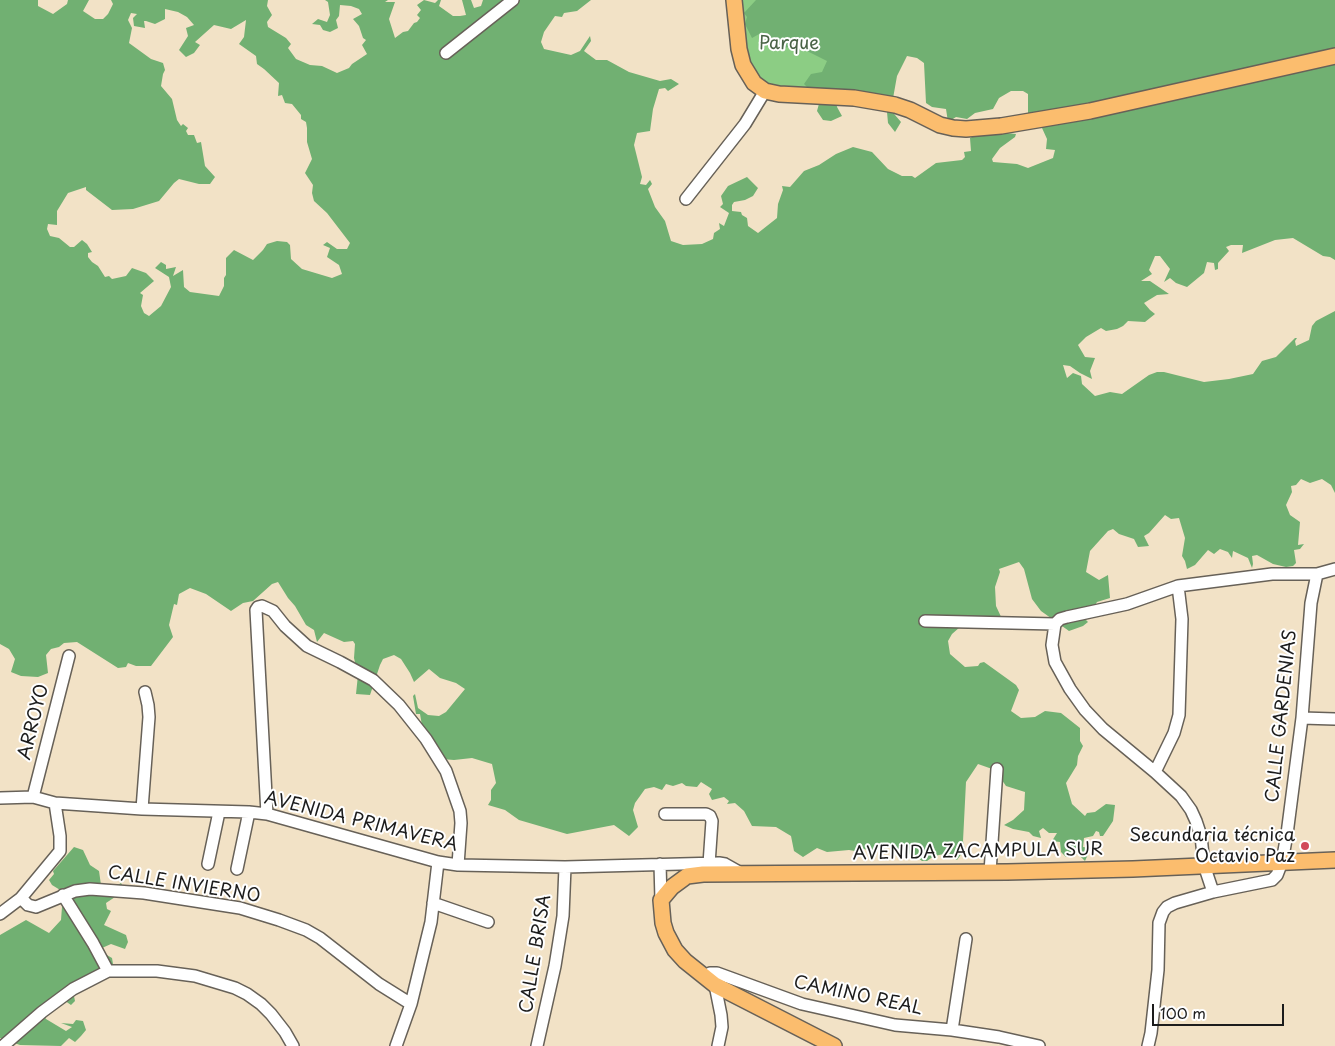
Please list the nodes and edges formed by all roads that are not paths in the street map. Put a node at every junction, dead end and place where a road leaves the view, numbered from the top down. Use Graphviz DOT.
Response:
graph roads {
  1 [pos="513,0"];
  2 [pos="734,0"];
  3 [pos="446,53"];
  4 [pos="1335,56"];
  5 [pos="765,91"];
  6 [pos="686,199"];
  7 [pos="1335,569"];
  8 [pos="1317,574"];
  9 [pos="1178,586"];
  10 [pos="925,621"];
  11 [pos="1055,624"];
  12 [pos="69,656"];
  13 [pos="145,692"];
  14 [pos="1302,718"];
  15 [pos="1335,719"];
  16 [pos="997,769"];
  17 [pos="1155,772"];
  18 [pos="33,797"];
  19 [pos="0,798"];
  20 [pos="55,803"];
  21 [pos="142,810"];
  22 [pos="219,812"];
  23 [pos="249,812"];
  24 [pos="267,814"];
  25 [pos="665,814"];
  26 [pos="1335,860"];
  27 [pos="438,862"];
  28 [pos="1282,862"];
  29 [pos="208,864"];
  30 [pos="660,864"];
  31 [pos="709,864"];
  32 [pos="458,865"];
  33 [pos="1204,865"];
  34 [pos="565,867"];
  35 [pos="237,869"];
  36 [pos="990,872"];
  37 [pos="743,874"];
  38 [pos="1213,892"];
  39 [pos="63,895"];
  40 [pos="21,898"];
  41 [pos="660,900"];
  42 [pos="433,903"];
  43 [pos="0,914"];
  44 [pos="488,922"];
  45 [pos="966,939"];
  46 [pos="108,972"];
  47 [pos="709,981"];
  48 [pos="411,1004"];
  49 [pos="952,1030"];
  50 [pos="824,1044"];
  51 [pos="4,1046"];
  52 [pos="293,1046"];
  53 [pos="396,1046"];
  54 [pos="537,1046"];
  55 [pos="718,1046"];
  56 [pos="1039,1046"];
  57 [pos="1148,1046"];
  1 -- 3 [label="street"];
  2 -- 5 [label="main road"];
  4 -- 5 [label="main road"];
  5 -- 6 [label="street"];
  7 -- 8 [label="street"];
  8 -- 9 [label="street"];
  8 -- 14 [label="street, CALLE GARDENIAS"];
  9 -- 11 [label="street"];
  9 -- 17 [label="street"];
  10 -- 11 [label="street"];
  11 -- 17 [label="street"];
  12 -- 18 [label="street, ARROYO"];
  13 -- 21 [label="street"];
  14 -- 15 [label="street"];
  14 -- 28 [label="street, CALLE GARDENIAS"];
  16 -- 36 [label="street"];
  17 -- 33 [label="street"];
  18 -- 19 [label="street, AVENIDA PRIMAVERA"];
  18 -- 20 [label="street, AVENIDA PRIMAVERA"];
  20 -- 21 [label="street, AVENIDA PRIMAVERA"];
  20 -- 40 [label="street"];
  21 -- 22 [label="street, AVENIDA PRIMAVERA"];
  22 -- 23 [label="street, AVENIDA PRIMAVERA"];
  22 -- 29 [label="street"];
  23 -- 24 [label="street, AVENIDA PRIMAVERA"];
  23 -- 35 [label="street"];
  24 -- 27 [label="street, AVENIDA PRIMAVERA"];
  24 -- 32 [label="street"];
  25 -- 31 [label="street"];
  26 -- 28 [label="main road, AVENIDA ZACAMPULA SUR"];
  27 -- 32 [label="street, AVENIDA PRIMAVERA"];
  27 -- 42 [label="street"];
  28 -- 33 [label="main road, AVENIDA ZACAMPULA SUR"];
  28 -- 38 [label="street"];
  30 -- 31 [label="street, AVENIDA PRIMAVERA"];
  30 -- 34 [label="street, AVENIDA PRIMAVERA"];
  30 -- 41 [label="street"];
  31 -- 37 [label="street, AVENIDA PRIMAVERA"];
  32 -- 34 [label="street, AVENIDA PRIMAVERA"];
  33 -- 36 [label="main road, AVENIDA ZACAMPULA SUR"];
  33 -- 38 [label="street"];
  34 -- 54 [label="street, CALLE BRISA"];
  36 -- 37 [label="main road, AVENIDA ZACAMPULA SUR"];
  37 -- 41 [label="main road, AVENIDA ZACAMPULA SUR"];
  38 -- 57 [label="street"];
  39 -- 40 [label="street, CALLE INVIERNO"];
  39 -- 46 [label="street"];
  39 -- 48 [label="street, CALLE INVIERNO"];
  40 -- 43 [label="street"];
  41 -- 47 [label="main road"];
  42 -- 44 [label="street"];
  42 -- 48 [label="street"];
  45 -- 49 [label="street"];
  46 -- 51 [label="street"];
  46 -- 52 [label="street"];
  47 -- 49 [label="street, CAMINO REAL"];
  47 -- 50 [label="main road"];
  47 -- 55 [label="street"];
  48 -- 53 [label="street"];
  49 -- 56 [label="street, CAMINO REAL"];
}
